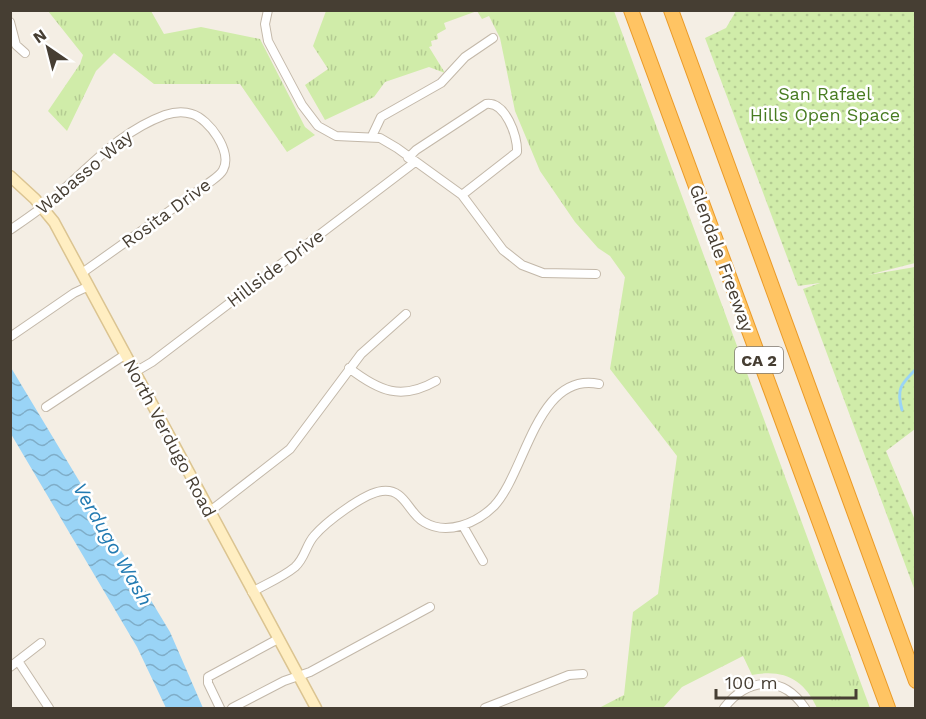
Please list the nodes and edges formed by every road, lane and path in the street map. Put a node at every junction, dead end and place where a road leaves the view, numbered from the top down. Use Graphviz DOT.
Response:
graph roads {
  1 [pos="268,10"];
  2 [pos="631,10"];
  3 [pos="671,10"];
  4 [pos="10,22"];
  5 [pos="493,38"];
  6 [pos="26,53"];
  7 [pos="194,115"];
  8 [pos="372,136"];
  9 [pos="412,160"];
  10 [pos="10,176"];
  11 [pos="462,195"];
  12 [pos="42,207"];
  13 [pos="10,230"];
  14 [pos="82,273"];
  15 [pos="596,274"];
  16 [pos="89,286"];
  17 [pos="406,314"];
  18 [pos="10,337"];
  19 [pos="126,354"];
  20 [pos="349,368"];
  21 [pos="135,372"];
  22 [pos="436,381"];
  23 [pos="599,384"];
  24 [pos="46,407"];
  25 [pos="209,512"];
  26 [pos="463,526"];
  27 [pos="483,561"];
  28 [pos="252,592"];
  29 [pos="430,607"];
  30 [pos="278,639"];
  31 [pos="41,643"];
  32 [pos="18,661"];
  33 [pos="10,667"];
  34 [pos="583,674"];
  35 [pos="298,676"];
  36 [pos="915,681"];
  37 [pos="49,708"];
  38 [pos="220,708"];
  39 [pos="232,708"];
  40 [pos="316,708"];
  41 [pos="485,708"];
  42 [pos="724,708"];
  43 [pos="805,708"];
  44 [pos="888,708"];
  1 -- 8 [label="street"];
  2 -- 44 [label="highway, Glendale Freeway / CA 2"];
  3 -- 36 [label="highway, Glendale Freeway / CA 2"];
  4 -- 6 [label="street"];
  5 -- 8 [label="street"];
  7 -- 12 [label="street, Wabasso Way"];
  7 -- 14 [label="street, Rosita Drive"];
  8 -- 9 [label="street"];
  9 -- 11 [label="street"];
  9 -- 11 [label="street, Hillside Drive"];
  9 -- 21 [label="street, Hillside Drive"];
  10 -- 12 [label="main road, North Verdugo Road"];
  11 -- 15 [label="street"];
  12 -- 13 [label="street, Wabasso Way"];
  12 -- 14 [label="main road, North Verdugo Road"];
  14 -- 16 [label="main road, North Verdugo Road"];
  16 -- 18 [label="street"];
  16 -- 19 [label="main road, North Verdugo Road"];
  17 -- 20 [label="street"];
  19 -- 21 [label="main road, North Verdugo Road"];
  19 -- 24 [label="street"];
  20 -- 22 [label="street"];
  20 -- 25 [label="street"];
  21 -- 25 [label="main road, North Verdugo Road"];
  23 -- 26 [label="street"];
  25 -- 28 [label="main road, North Verdugo Road"];
  26 -- 27 [label="street"];
  26 -- 28 [label="street"];
  28 -- 30 [label="main road, North Verdugo Road"];
  29 -- 35 [label="street"];
  30 -- 35 [label="main road, North Verdugo Road"];
  30 -- 38 [label="street"];
  31 -- 32 [label="street"];
  32 -- 33 [label="street"];
  32 -- 37 [label="street"];
  34 -- 41 [label="street"];
  35 -- 39 [label="street"];
  35 -- 40 [label="main road, North Verdugo Road"];
  42 -- 43 [label="street"];
}
